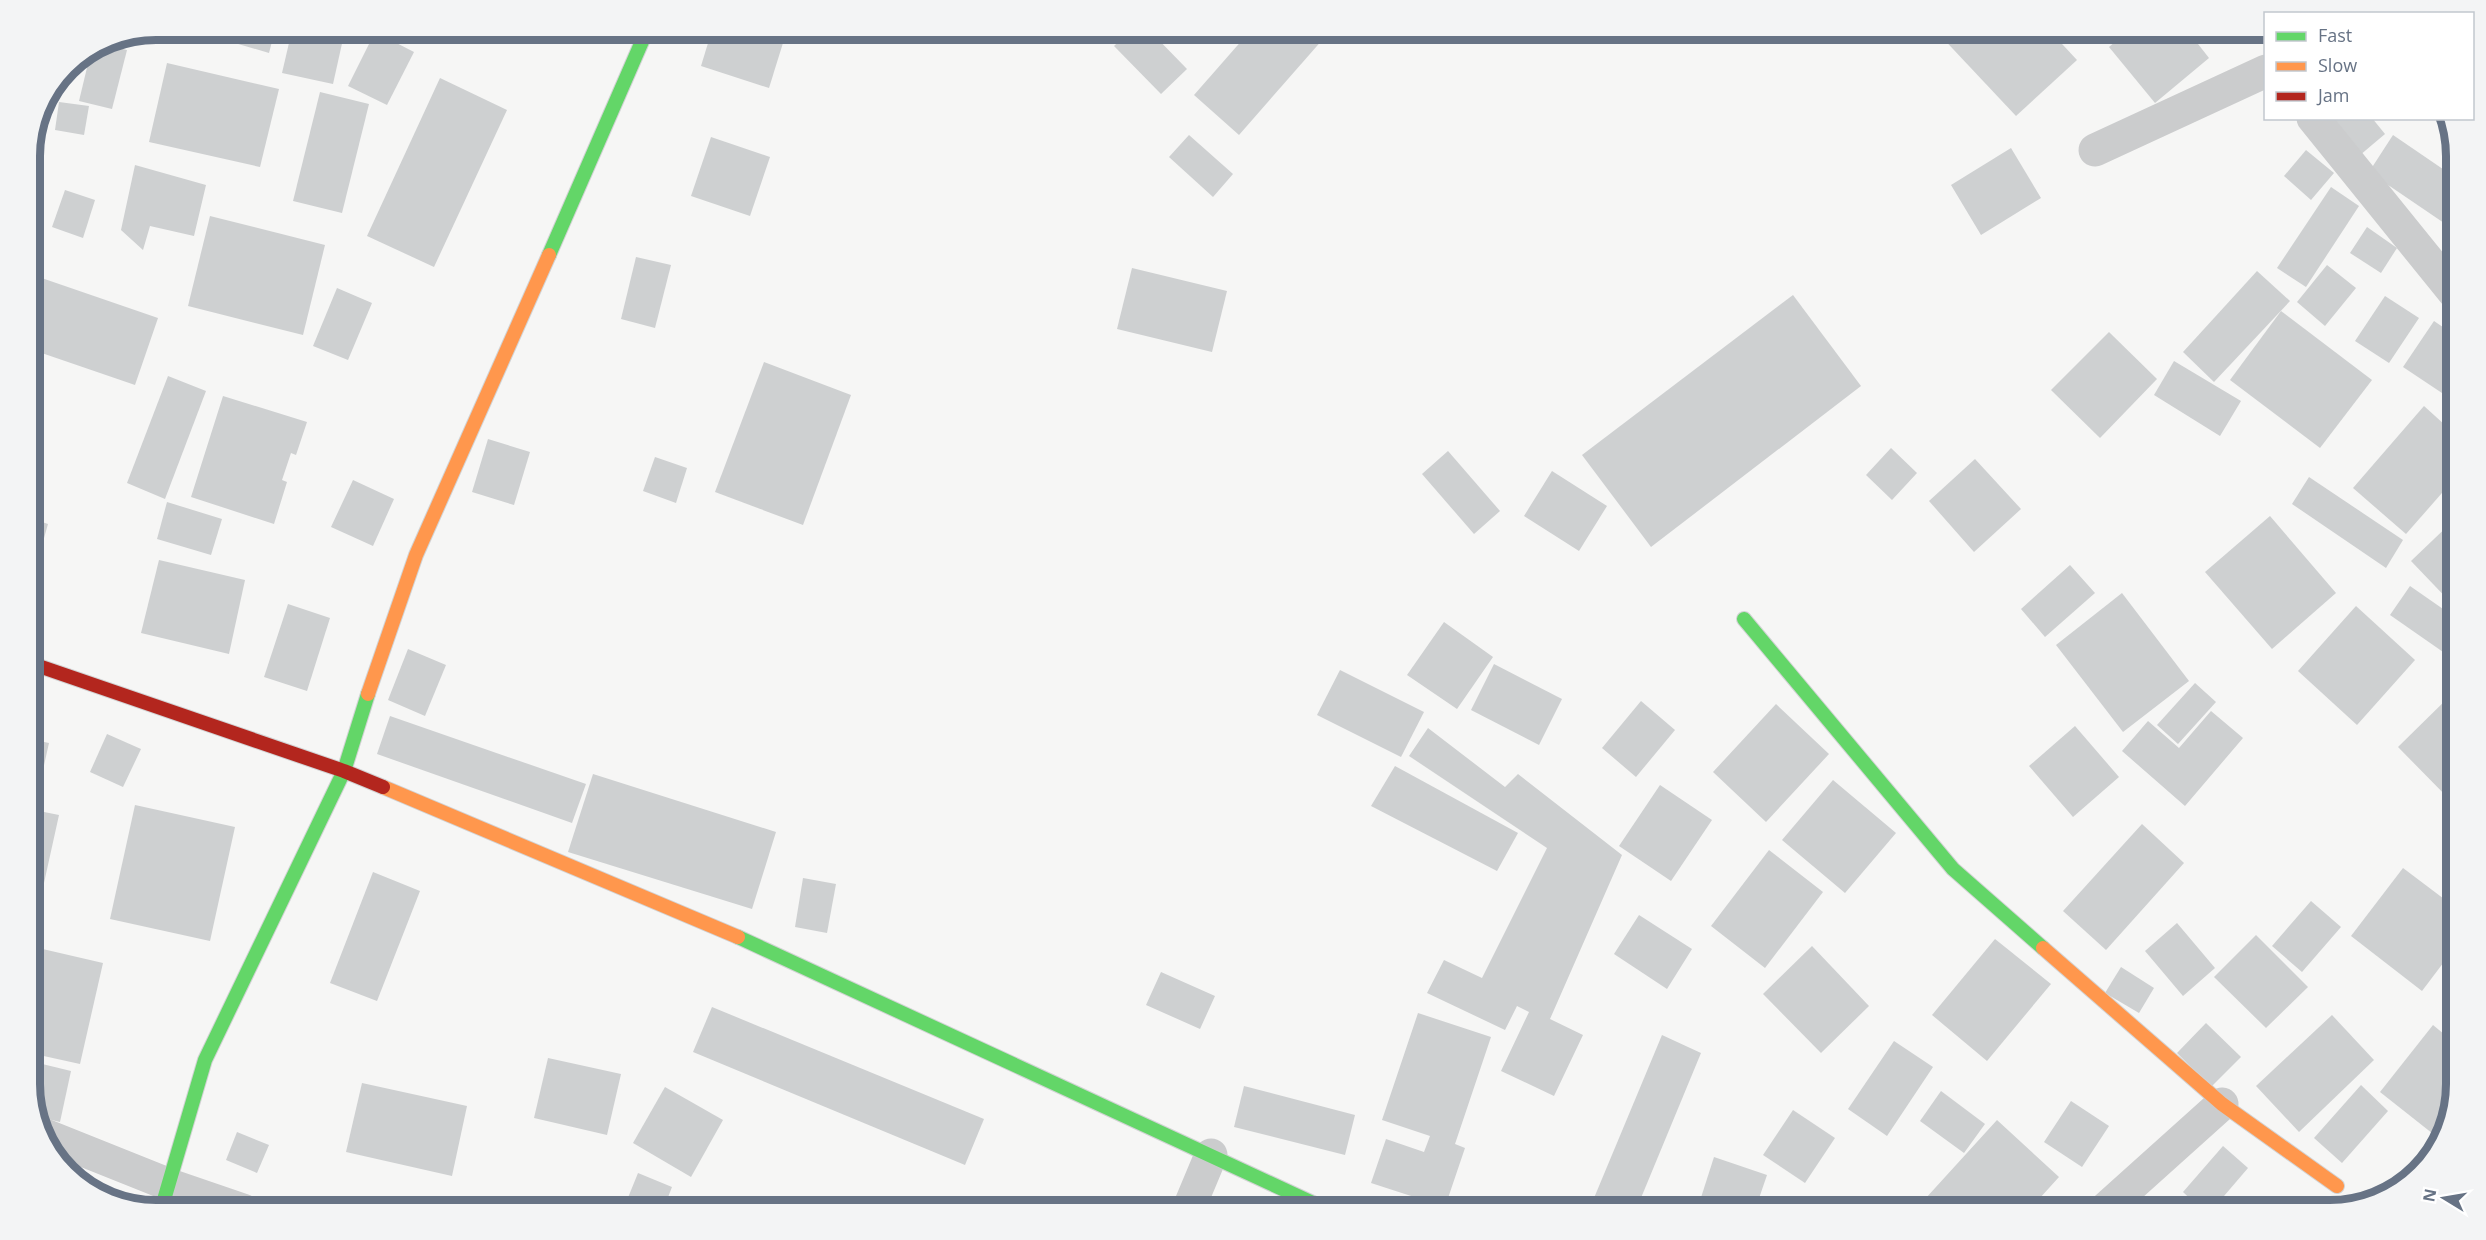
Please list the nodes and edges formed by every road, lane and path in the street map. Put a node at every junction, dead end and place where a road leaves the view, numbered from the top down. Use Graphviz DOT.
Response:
graph roads {
  1 [pos="643,40"];
  2 [pos="2264,71"];
  3 [pos="2315,120"];
  4 [pos="2095,150"];
  5 [pos="2445,282"];
  6 [pos="1744,619"];
  7 [pos="41,667"];
  8 [pos="344,771"];
  9 [pos="2222,1104"];
  10 [pos="55,1140"];
  11 [pos="1211,1155"];
  12 [pos="2337,1186"];
  13 [pos="166,1197"];
  14 [pos="184,1200"];
  15 [pos="1192,1200"];
  16 [pos="1307,1200"];
  17 [pos="2115,1200"];
  1 -- 8 [label="street"];
  2 -- 4 [label="street"];
  3 -- 5 [label="street"];
  6 -- 9 [label="street"];
  7 -- 8 [label="street"];
  8 -- 11 [label="street"];
  8 -- 13 [label="street"];
  9 -- 12 [label="street"];
  9 -- 17 [label="street"];
  10 -- 13 [label="street"];
  11 -- 15 [label="street"];
  11 -- 16 [label="street"];
  13 -- 14 [label="street"];
}
